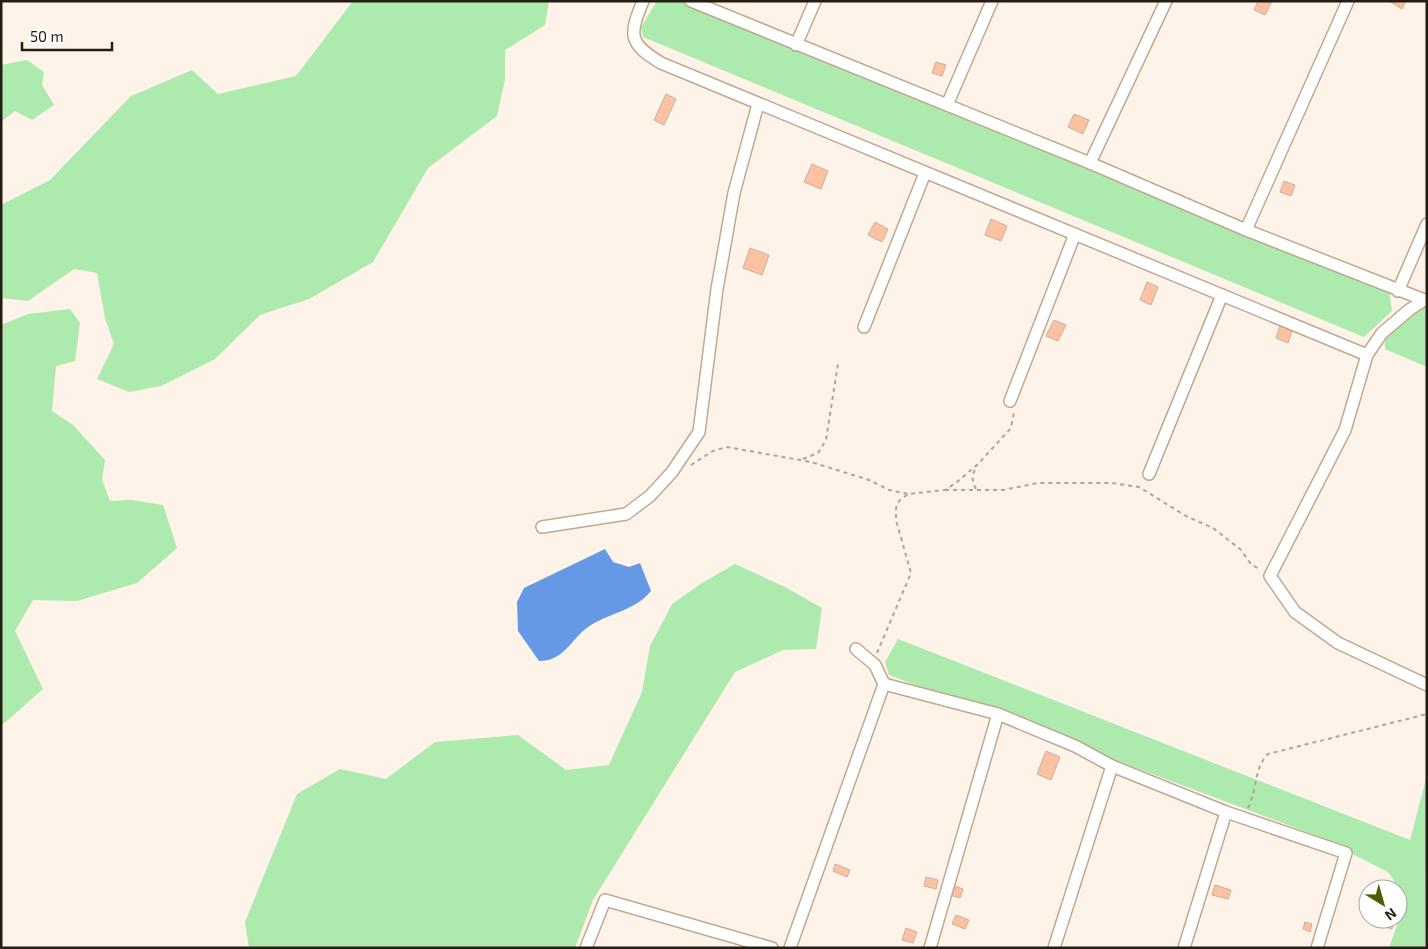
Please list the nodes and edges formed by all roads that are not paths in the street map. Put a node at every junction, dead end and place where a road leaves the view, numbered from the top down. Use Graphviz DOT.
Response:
graph roads {
  1 [pos="643,1"];
  2 [pos="691,1"];
  3 [pos="815,1"];
  4 [pos="992,1"];
  5 [pos="1166,1"];
  6 [pos="1348,1"];
  7 [pos="796,45"];
  8 [pos="758,104"];
  9 [pos="947,105"];
  10 [pos="1090,163"];
  11 [pos="925,173"];
  12 [pos="1427,224"];
  13 [pos="1246,230"];
  14 [pos="1075,234"];
  15 [pos="1398,291"];
  16 [pos="1222,295"];
  17 [pos="1426,301"];
  18 [pos="864,327"];
  19 [pos="1367,355"];
  20 [pos="1010,401"];
  21 [pos="1149,474"];
  22 [pos="542,527"];
  23 [pos="856,649"];
  24 [pos="884,684"];
  25 [pos="1427,686"];
  26 [pos="998,714"];
  27 [pos="1112,766"];
  28 [pos="1226,812"];
  29 [pos="586,948"];
  30 [pos="772,948"];
  31 [pos="790,948"];
  32 [pos="930,948"];
  33 [pos="1054,948"];
  34 [pos="1184,948"];
  35 [pos="1317,948"];
  1 -- 8 [label="street"];
  2 -- 7 [label="street"];
  3 -- 7 [label="street"];
  4 -- 9 [label="street"];
  5 -- 10 [label="street"];
  6 -- 13 [label="street"];
  7 -- 9 [label="street"];
  8 -- 11 [label="street"];
  8 -- 22 [label="street"];
  9 -- 10 [label="street"];
  10 -- 13 [label="street"];
  11 -- 14 [label="street"];
  11 -- 18 [label="street"];
  12 -- 15 [label="street"];
  13 -- 15 [label="street"];
  14 -- 16 [label="street"];
  14 -- 20 [label="street"];
  15 -- 17 [label="street"];
  16 -- 19 [label="street"];
  16 -- 21 [label="street"];
  17 -- 19 [label="street"];
  19 -- 25 [label="street"];
  23 -- 24 [label="street"];
  24 -- 26 [label="street"];
  24 -- 31 [label="street"];
  26 -- 27 [label="street"];
  26 -- 32 [label="street"];
  27 -- 28 [label="street"];
  27 -- 33 [label="street"];
  28 -- 34 [label="street"];
  28 -- 35 [label="street"];
  29 -- 30 [label="street"];
}
